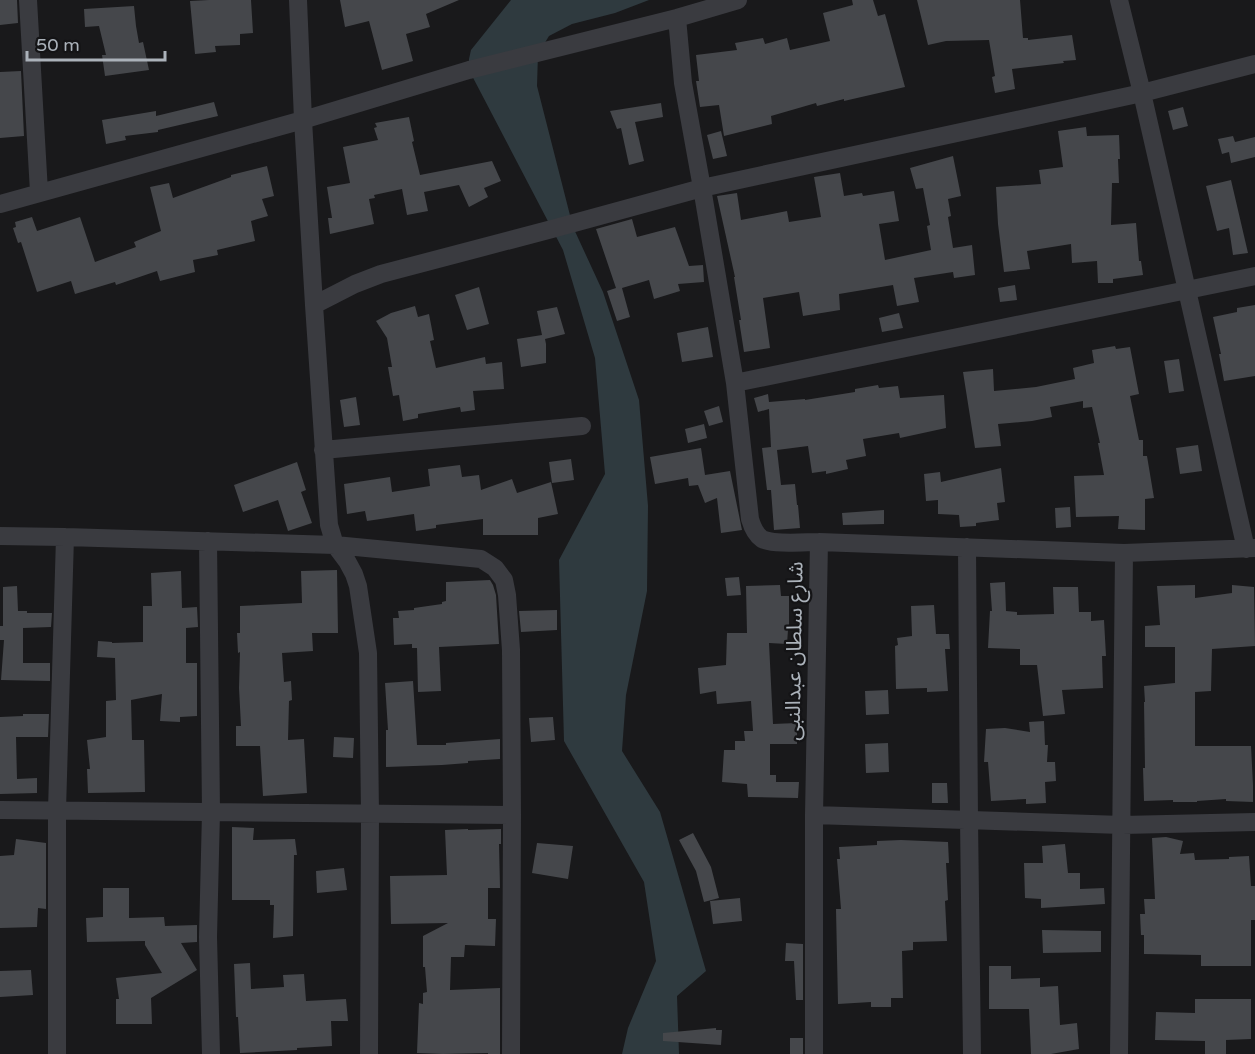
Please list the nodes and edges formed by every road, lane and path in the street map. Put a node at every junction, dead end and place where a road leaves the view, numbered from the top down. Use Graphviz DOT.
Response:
graph roads {
  1 [pos="28,0"];
  2 [pos="298,0"];
  3 [pos="738,0"];
  4 [pos="1119,0"];
  5 [pos="677,18"];
  6 [pos="1255,64"];
  7 [pos="1142,93"];
  8 [pos="303,120"];
  9 [pos="702,188"];
  10 [pos="39,192"];
  11 [pos="0,204"];
  12 [pos="1255,276"];
  13 [pos="1187,290"];
  14 [pos="314,305"];
  15 [pos="735,383"];
  16 [pos="582,426"];
  17 [pos="324,450"];
  18 [pos="0,536"];
  19 [pos="65,537"];
  20 [pos="208,541"];
  21 [pos="819,542"];
  22 [pos="335,545"];
  23 [pos="967,548"];
  24 [pos="1251,549"];
  25 [pos="1124,553"];
  26 [pos="0,810"];
  27 [pos="57,810"];
  28 [pos="211,812"];
  29 [pos="370,814"];
  30 [pos="512,814"];
  31 [pos="814,815"];
  32 [pos="969,820"];
  33 [pos="1255,822"];
  34 [pos="1122,825"];
  35 [pos="57,1054"];
  36 [pos="211,1054"];
  37 [pos="369,1054"];
  38 [pos="511,1054"];
  39 [pos="814,1054"];
  40 [pos="972,1054"];
  41 [pos="1119,1054"];
  1 -- 10 [label="street"];
  2 -- 8 [label="street"];
  3 -- 5 [label="street"];
  4 -- 7 [label="street"];
  5 -- 8 [label="street"];
  5 -- 9 [label="street"];
  6 -- 7 [label="street"];
  7 -- 9 [label="street"];
  7 -- 13 [label="street"];
  8 -- 10 [label="street"];
  8 -- 14 [label="street"];
  9 -- 14 [label="street"];
  9 -- 15 [label="street"];
  10 -- 11 [label="street"];
  12 -- 13 [label="street"];
  13 -- 15 [label="street"];
  13 -- 24 [label="street"];
  14 -- 17 [label="street"];
  15 -- 21 [label="street"];
  16 -- 17 [label="street"];
  17 -- 22 [label="street"];
  18 -- 19 [label="street"];
  19 -- 20 [label="street"];
  19 -- 27 [label="street"];
  20 -- 22 [label="street"];
  20 -- 28 [label="street"];
  21 -- 23 [label="street, شارع سلطان عبدالنبى"];
  21 -- 31 [label="street, شارع سلطان عبدالنبى"];
  22 -- 29 [label="street"];
  22 -- 30 [label="street"];
  23 -- 25 [label="street, شارع سلطان عبدالنبى"];
  23 -- 32 [label="street"];
  24 -- 25 [label="street, شارع سلطان عبدالنبى"];
  25 -- 34 [label="street"];
  26 -- 27 [label="street"];
  27 -- 28 [label="street"];
  27 -- 35 [label="street"];
  28 -- 29 [label="street"];
  28 -- 36 [label="street"];
  29 -- 30 [label="street"];
  29 -- 37 [label="street"];
  30 -- 38 [label="street"];
  31 -- 32 [label="street"];
  31 -- 39 [label="street, شارع سلطان عبدالنبى"];
  32 -- 34 [label="street"];
  32 -- 40 [label="street"];
  33 -- 34 [label="street"];
  34 -- 41 [label="street"];
}
